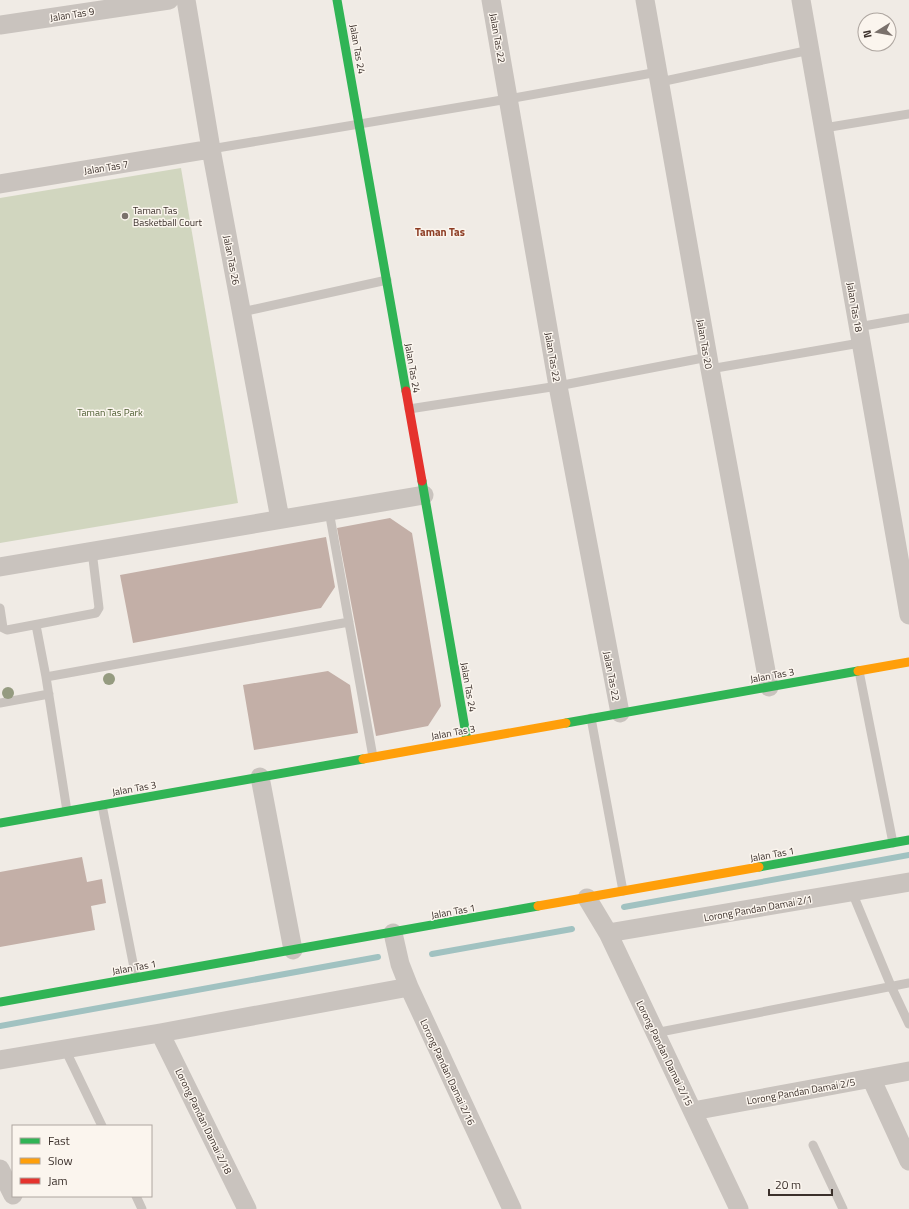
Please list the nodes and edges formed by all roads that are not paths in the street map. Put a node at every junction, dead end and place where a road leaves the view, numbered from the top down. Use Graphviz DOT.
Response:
graph roads {
  1 [pos="169,0"];
  2 [pos="186,0"];
  3 [pos="337,0"];
  4 [pos="491,0"];
  5 [pos="645,0"];
  6 [pos="801,0"];
  7 [pos="0,25"];
  8 [pos="810,50"];
  9 [pos="659,77"];
  10 [pos="508,99"];
  11 [pos="909,114"];
  12 [pos="360,123"];
  13 [pos="824,128"];
  14 [pos="211,149"];
  15 [pos="0,184"];
  16 [pos="386,280"];
  17 [pos="242,312"];
  18 [pos="909,318"];
  19 [pos="859,335"];
  20 [pos="708,363"];
  21 [pos="558,386"];
  22 [pos="409,409"];
  23 [pos="424,495"];
  24 [pos="329,511"];
  25 [pos="280,519"];
  26 [pos="92,551"];
  27 [pos="0,567"];
  28 [pos="0,608"];
  29 [pos="909,615"];
  30 [pos="349,622"];
  31 [pos="36,625"];
  32 [pos="909,662"];
  33 [pos="859,671"];
  34 [pos="46,677"];
  35 [pos="769,687"];
  36 [pos="49,694"];
  37 [pos="0,703"];
  38 [pos="620,713"];
  39 [pos="591,718"];
  40 [pos="467,740"];
  41 [pos="373,757"];
  42 [pos="260,777"];
  43 [pos="102,805"];
  44 [pos="67,811"];
  45 [pos="0,823"];
  46 [pos="909,840"];
  47 [pos="893,843"];
  48 [pos="909,882"];
  49 [pos="623,891"];
  50 [pos="852,892"];
  51 [pos="587,898"];
  52 [pos="393,933"];
  53 [pos="608,933"];
  54 [pos="293,950"];
  55 [pos="136,978"];
  56 [pos="909,983"];
  57 [pos="891,986"];
  58 [pos="409,987"];
  59 [pos="0,1002"];
  60 [pos="909,1024"];
  61 [pos="160,1033"];
  62 [pos="655,1033"];
  63 [pos="65,1049"];
  64 [pos="0,1060"];
  65 [pos="909,1071"];
  66 [pos="871,1078"];
  67 [pos="692,1111"];
  68 [pos="102,1125"];
  69 [pos="813,1145"];
  70 [pos="909,1160"];
  71 [pos="0,1169"];
  72 [pos="12,1193"];
  73 [pos="14,1197"];
  74 [pos="136,1197"];
  75 [pos="20,1209"];
  76 [pos="142,1209"];
  77 [pos="247,1209"];
  78 [pos="512,1209"];
  79 [pos="739,1209"];
  80 [pos="843,1209"];
  1 -- 7 [label="street, Jalan Tas 9"];
  2 -- 14 [label="street, Jalan Tas 26"];
  3 -- 12 [label="street, Jalan Tas 24"];
  4 -- 10 [label="street, Jalan Tas 22"];
  5 -- 9 [label="street, Jalan Tas 20"];
  6 -- 8 [label="street, Jalan Tas 18"];
  8 -- 9 [label="lane"];
  8 -- 13 [label="street, Jalan Tas 18"];
  9 -- 10 [label="lane"];
  9 -- 20 [label="street, Jalan Tas 20"];
  10 -- 12 [label="lane"];
  10 -- 21 [label="street, Jalan Tas 22"];
  11 -- 13 [label="lane"];
  12 -- 14 [label="lane"];
  12 -- 16 [label="street, Jalan Tas 24"];
  13 -- 19 [label="street, Jalan Tas 18"];
  14 -- 15 [label="street, Jalan Tas 7"];
  14 -- 17 [label="street, Jalan Tas 26"];
  16 -- 17 [label="lane"];
  16 -- 22 [label="street, Jalan Tas 24"];
  17 -- 25 [label="street, Jalan Tas 26"];
  18 -- 19 [label="lane"];
  19 -- 20 [label="lane"];
  19 -- 29 [label="street, Jalan Tas 18"];
  20 -- 21 [label="lane"];
  20 -- 35 [label="street, Jalan Tas 20"];
  21 -- 22 [label="lane"];
  21 -- 38 [label="street, Jalan Tas 22"];
  22 -- 23 [label="street, Jalan Tas 24"];
  23 -- 24 [label="street"];
  23 -- 40 [label="street, Jalan Tas 24"];
  24 -- 25 [label="street"];
  24 -- 30 [label="lane"];
  25 -- 26 [label="street"];
  26 -- 27 [label="street"];
  26 -- 31 [label="lane"];
  28 -- 31 [label="lane"];
  30 -- 34 [label="lane"];
  30 -- 41 [label="lane"];
  31 -- 34 [label="lane"];
  32 -- 33 [label="street, Jalan Tas 3"];
  33 -- 35 [label="street, Jalan Tas 3"];
  33 -- 47 [label="lane"];
  34 -- 36 [label="lane"];
  35 -- 38 [label="street, Jalan Tas 3"];
  36 -- 37 [label="lane"];
  36 -- 44 [label="lane"];
  38 -- 39 [label="street, Jalan Tas 3"];
  39 -- 40 [label="street, Jalan Tas 3"];
  39 -- 49 [label="lane"];
  40 -- 41 [label="street, Jalan Tas 3"];
  41 -- 42 [label="street, Jalan Tas 3"];
  42 -- 43 [label="street, Jalan Tas 3"];
  42 -- 54 [label="street"];
  43 -- 44 [label="street, Jalan Tas 3"];
  43 -- 55 [label="lane"];
  44 -- 45 [label="street, Jalan Tas 3"];
  46 -- 47 [label="street, Jalan Tas 1"];
  47 -- 49 [label="street, Jalan Tas 1"];
  48 -- 50 [label="street, Lorong Pandan Damai 2/1"];
  49 -- 51 [label="street, Jalan Tas 1"];
  50 -- 53 [label="street, Lorong Pandan Damai 2/1"];
  50 -- 57 [label="lane"];
  51 -- 52 [label="street, Jalan Tas 1"];
  51 -- 53 [label="street, Lorong Pandan Damai 2/15"];
  52 -- 54 [label="street, Jalan Tas 1"];
  52 -- 58 [label="street, Lorong Pandan Damai 2/16"];
  53 -- 62 [label="street, Lorong Pandan Damai 2/15"];
  54 -- 55 [label="street, Jalan Tas 1"];
  55 -- 59 [label="street, Jalan Tas 1"];
  56 -- 57 [label="lane"];
  57 -- 60 [label="lane"];
  57 -- 62 [label="lane"];
  58 -- 61 [label="street"];
  58 -- 78 [label="street, Lorong Pandan Damai 2/16"];
  61 -- 63 [label="street"];
  61 -- 77 [label="street, Lorong Pandan Damai 2/18"];
  62 -- 67 [label="street, Lorong Pandan Damai 2/15"];
  63 -- 64 [label="street"];
  63 -- 68 [label="lane"];
  65 -- 66 [label="street, Lorong Pandan Damai 2/5"];
  66 -- 67 [label="street, Lorong Pandan Damai 2/5"];
  66 -- 70 [label="street"];
  67 -- 79 [label="street, Lorong Pandan Damai 2/15"];
  69 -- 80 [label="lane"];
  71 -- 72 [label="street"];
  73 -- 75 [label="street"];
  74 -- 76 [label="lane"];
}
